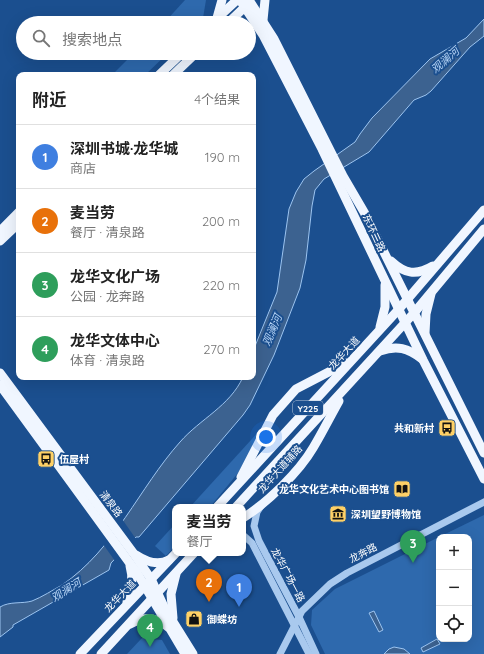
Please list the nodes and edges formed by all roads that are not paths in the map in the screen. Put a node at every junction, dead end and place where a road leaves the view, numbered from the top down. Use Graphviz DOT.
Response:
graph roads {
  1 [pos="222,0"];
  2 [pos="265,0"];
  3 [pos="245,1"];
  4 [pos="217,16"];
  5 [pos="222,16"];
  6 [pos="233,16"];
  7 [pos="253,16"];
  8 [pos="263,20"];
  9 [pos="256,22"];
  10 [pos="256,30"];
  11 [pos="263,35"];
  12 [pos="175,60"];
  13 [pos="189,60"];
  14 [pos="162,72"];
  15 [pos="177,72"];
  16 [pos="325,147"];
  17 [pos="340,178"];
  18 [pos="484,210"];
  19 [pos="16,215"];
  20 [pos="16,226"];
  21 [pos="484,229"];
  22 [pos="0,231"];
  23 [pos="0,241"];
  24 [pos="388,258"];
  25 [pos="438,264"];
  26 [pos="385,282"];
  27 [pos="433,289"];
  28 [pos="407,299"];
  29 [pos="399,309"];
  30 [pos="414,313"];
  31 [pos="405,322"];
  32 [pos="376,334"];
  33 [pos="426,338"];
  34 [pos="379,351"];
  35 [pos="353,359"];
  36 [pos="423,360"];
  37 [pos="0,373"];
  38 [pos="0,385"];
  39 [pos="348,386"];
  40 [pos="484,453"];
  41 [pos="484,479"];
  42 [pos="235,487"];
  43 [pos="484,502"];
  44 [pos="220,504"];
  45 [pos="239,504"];
  46 [pos="261,505"];
  47 [pos="246,516"];
  48 [pos="105,523"];
  49 [pos="246,537"];
  50 [pos="173,556"];
  51 [pos="191,556"];
  52 [pos="131,558"];
  53 [pos="177,571"];
  54 [pos="148,582"];
  55 [pos="155,596"];
  56 [pos="125,606"];
  57 [pos="298,617"];
  58 [pos="294,624"];
  59 [pos="127,625"];
  60 [pos="171,625"];
  61 [pos="80,654"];
  62 [pos="100,654"];
  63 [pos="184,654"];
  64 [pos="193,654"];
  65 [pos="280,654"];
  66 [pos="309,654"];
  67 [pos="316,654"];
  1 -- 4 [label="main road"];
  2 -- 8 [label="main road"];
  3 -- 5 [label="main road"];
  3 -- 6 [label="main road"];
  3 -- 7 [label="main road, 东环二路"];
  3 -- 8 [label="main road, 东环二路"];
  8 -- 16 [label="main road, 东环二路"];
  9 -- 11 [label="main road, 东环二路"];
  10 -- 11 [label="main road"];
  11 -- 16 [label="main road, 东环二路"];
  12 -- 14 [label="main road"];
  13 -- 15 [label="main road"];
  16 -- 17 [label="main road, 东环二路"];
  17 -- 24 [label="main road, 东环二路"];
  17 -- 26 [label="main road, 东环二路"];
  18 -- 25 [label="main road, 龙华大道"];
  19 -- 22 [label="main road"];
  20 -- 23 [label="main road"];
  21 -- 27 [label="main road"];
  24 -- 25 [label="main road"];
  24 -- 28 [label="main road, 东环二路"];
  25 -- 28 [label="main road, 龙华大道"];
  26 -- 29 [label="main road, 东环二路"];
  26 -- 32 [label="main road"];
  27 -- 30 [label="main road"];
  27 -- 33 [label="main road"];
  28 -- 29 [label="main road, 龙华大道 / Y225"];
  28 -- 30 [label="main road, 东环二路"];
  29 -- 31 [label="main road, 东环二路"];
  29 -- 32 [label="main road, 龙华大道 / Y225"];
  30 -- 31 [label="main road, Y225"];
  30 -- 33 [label="main road, 东环二路"];
  31 -- 34 [label="main road, Y225"];
  31 -- 36 [label="main road, 东环二路"];
  32 -- 35 [label="main road, 龙华大道 / Y225"];
  33 -- 40 [label="main road, 东环二路"];
  34 -- 36 [label="main road"];
  34 -- 39 [label="main road, Y225"];
  35 -- 42 [label="main road, 龙华大道 / Y225"];
  35 -- 42 [label="main road"];
  36 -- 41 [label="main road, 东环二路"];
  37 -- 48 [label="main road, 清泉路"];
  38 -- 48 [label="main road, 清泉路"];
  39 -- 45 [label="main road, Y225"];
  39 -- 46 [label="main road, 龙华大道辅路"];
  42 -- 44 [label="main road, 龙华大道 / Y225"];
  43 -- 57 [label="street, 龙奔路"];
  46 -- 47 [label="main road, 龙华大道辅路"];
  46 -- 57 [label="street, 龙华广场一路"];
  48 -- 52 [label="main road, 清泉路"];
  49 -- 58 [label="street, 龙华广场一路"];
  50 -- 52 [label="main road"];
  50 -- 54 [label="main road, 龙华大道"];
  51 -- 53 [label="main road"];
  52 -- 54 [label="main road, 清泉路"];
  52 -- 56 [label="main road"];
  53 -- 55 [label="main road"];
  53 -- 60 [label="main road"];
  54 -- 55 [label="main road, 清泉路"];
  54 -- 56 [label="main road, 龙华大道"];
  55 -- 59 [label="main road"];
  55 -- 60 [label="main road, 清泉路"];
  56 -- 61 [label="main road, 龙华大道"];
  57 -- 58 [label="street, 龙奔路"];
  57 -- 67 [label="street, 龙华广场一路"];
  58 -- 65 [label="street, 龙奔路"];
  58 -- 66 [label="street, 龙华广场一路"];
  59 -- 60 [label="main road"];
  59 -- 62 [label="main road"];
  60 -- 63 [label="main road, 清泉路"];
  60 -- 64 [label="main road, 清泉路"];
}
